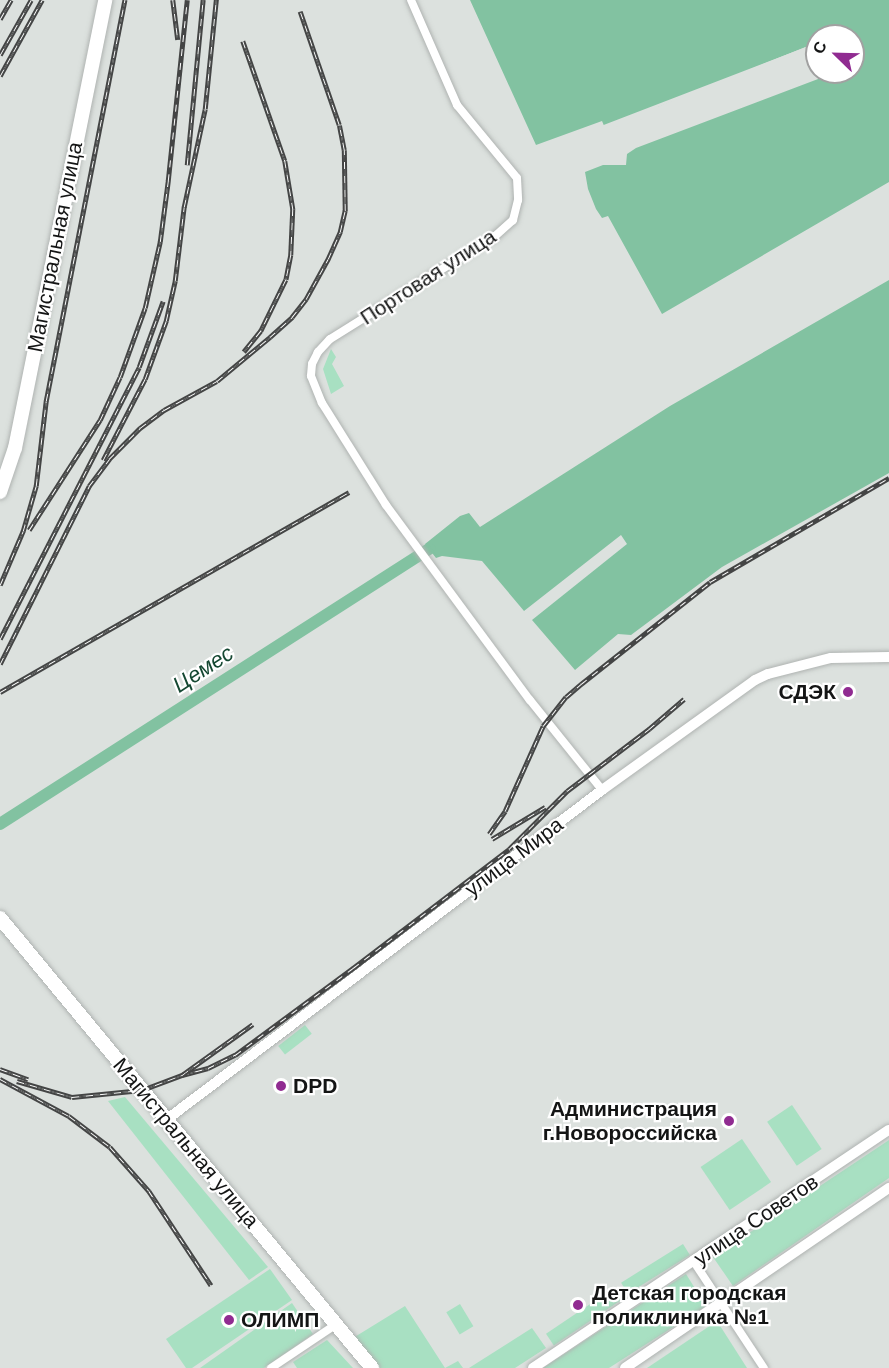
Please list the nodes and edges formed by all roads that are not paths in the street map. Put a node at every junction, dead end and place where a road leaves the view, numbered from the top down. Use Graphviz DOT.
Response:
graph roads {
  1 [pos="105,0"];
  2 [pos="411,0"];
  3 [pos="0,492"];
  4 [pos="889,657"];
  5 [pos="602,790"];
  6 [pos="0,918"];
  7 [pos="166,1120"];
  8 [pos="889,1130"];
  9 [pos="889,1188"];
  10 [pos="694,1262"];
  11 [pos="723,1303"];
  12 [pos="335,1325"];
  13 [pos="271,1368"];
  14 [pos="372,1368"];
  15 [pos="533,1368"];
  16 [pos="625,1368"];
  17 [pos="764,1368"];
  1 -- 3 [label="highway, Магистральная улица"];
  2 -- 5 [label="street, Портовая улица"];
  4 -- 5 [label="street, улица Мира"];
  5 -- 7 [label="street, улица Мира"];
  6 -- 7 [label="highway, Магистральная улица"];
  7 -- 12 [label="highway, Магистральная улица"];
  8 -- 10 [label="street, улица Советов"];
  9 -- 11 [label="street"];
  10 -- 11 [label="street"];
  10 -- 15 [label="street, улица Советов"];
  11 -- 16 [label="street"];
  11 -- 17 [label="street"];
  12 -- 13 [label="street"];
  12 -- 14 [label="highway, Магистральная улица"];
}
